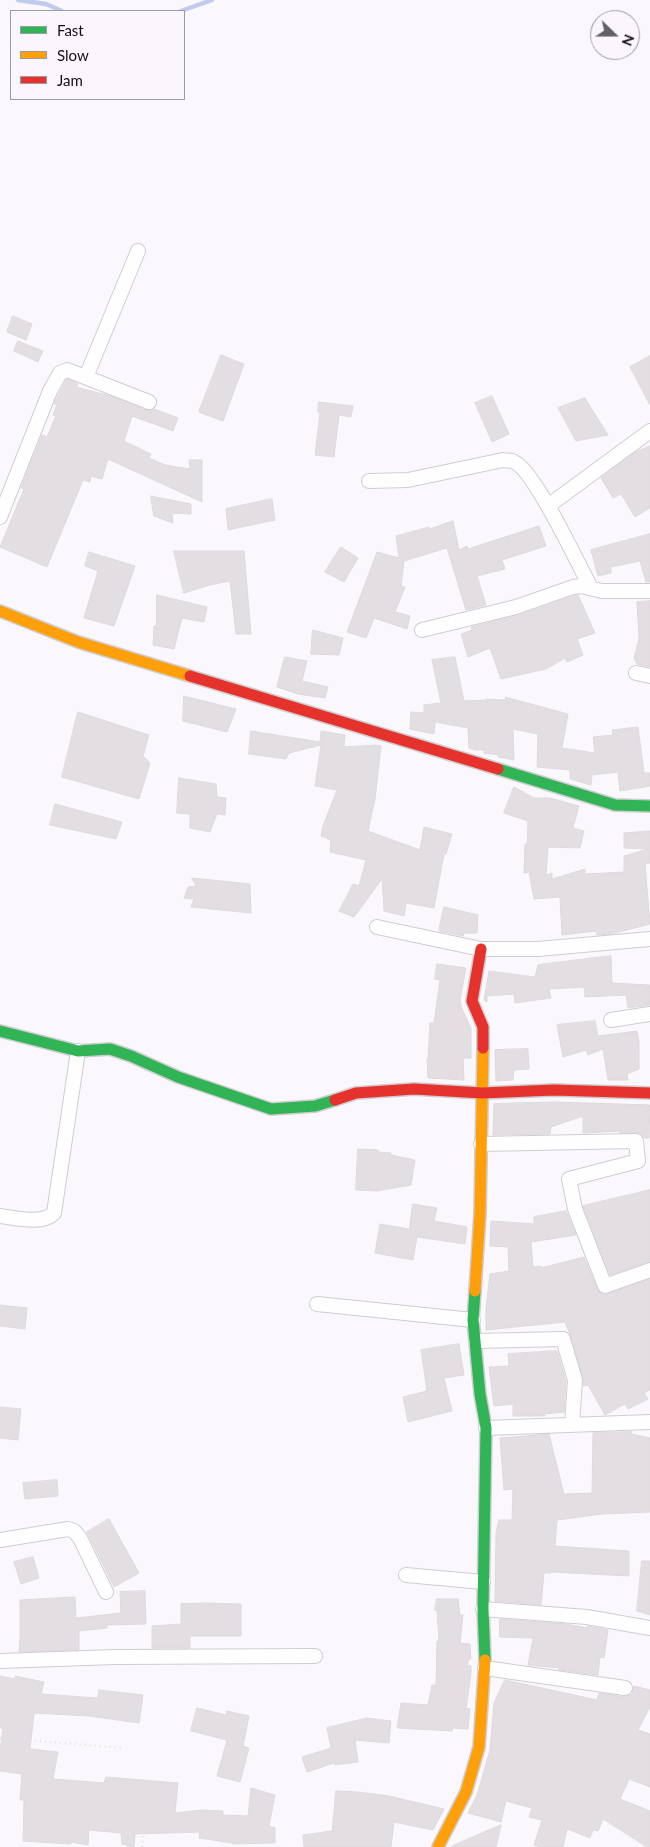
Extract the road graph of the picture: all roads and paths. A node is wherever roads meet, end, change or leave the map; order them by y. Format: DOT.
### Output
graph roads {
  1 [pos="138,251"];
  2 [pos="86,377"];
  3 [pos="149,402"];
  4 [pos="650,432"];
  5 [pos="369,481"];
  6 [pos="548,506"];
  7 [pos="0,517"];
  8 [pos="591,588"];
  9 [pos="650,591"];
  10 [pos="0,610"];
  11 [pos="422,630"];
  12 [pos="650,806"];
  13 [pos="377,927"];
  14 [pos="650,940"];
  15 [pos="481,950"];
  16 [pos="650,1014"];
  17 [pos="611,1020"];
  18 [pos="0,1031"];
  19 [pos="78,1051"];
  20 [pos="482,1093"];
  21 [pos="650,1093"];
  22 [pos="481,1144"];
  23 [pos="0,1216"];
  24 [pos="650,1270"];
  25 [pos="317,1304"];
  26 [pos="473,1320"];
  27 [pos="476,1341"];
  28 [pos="650,1422"];
  29 [pos="572,1425"];
  30 [pos="486,1428"];
  31 [pos="0,1540"];
  32 [pos="406,1575"];
  33 [pos="484,1582"];
  34 [pos="106,1592"];
  35 [pos="483,1609"];
  36 [pos="650,1628"];
  37 [pos="315,1656"];
  38 [pos="0,1661"];
  39 [pos="485,1668"];
  40 [pos="625,1688"];
  41 [pos="0,1738"];
  42 [pos="123,1748"];
  43 [pos="146,1812"];
  44 [pos="142,1847"];
  45 [pos="438,1847"];
  1 -- 2 [label="street"];
  2 -- 3 [label="street"];
  2 -- 7 [label="street"];
  4 -- 6 [label="street"];
  5 -- 6 [label="street"];
  6 -- 8 [label="street"];
  8 -- 9 [label="street"];
  8 -- 11 [label="street"];
  10 -- 12 [label="street"];
  13 -- 15 [label="street"];
  14 -- 15 [label="street"];
  15 -- 20 [label="street"];
  16 -- 17 [label="street"];
  18 -- 19 [label="street"];
  19 -- 20 [label="street"];
  19 -- 23 [label="street"];
  20 -- 21 [label="street"];
  20 -- 22 [label="street"];
  22 -- 24 [label="street"];
  22 -- 26 [label="street"];
  25 -- 26 [label="street"];
  26 -- 27 [label="street"];
  27 -- 29 [label="street"];
  27 -- 30 [label="street"];
  28 -- 29 [label="street"];
  29 -- 30 [label="street"];
  30 -- 33 [label="street"];
  31 -- 34 [label="street"];
  32 -- 33 [label="street"];
  33 -- 35 [label="street"];
  35 -- 36 [label="street"];
  35 -- 39 [label="street"];
  37 -- 38 [label="street"];
  39 -- 40 [label="street"];
  39 -- 45 [label="street"];
  41 -- 42 [label="path"];
  43 -- 44 [label="path"];
}
